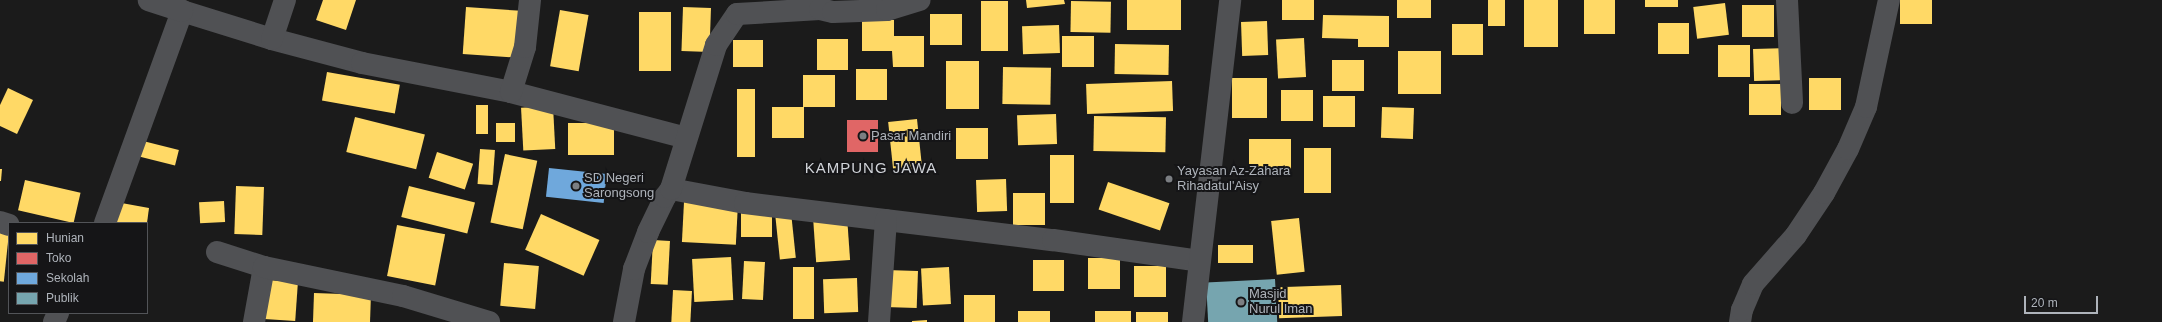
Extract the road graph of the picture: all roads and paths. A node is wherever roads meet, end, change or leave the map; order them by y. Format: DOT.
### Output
graph roads {
  1 [pos="150,0"];
  2 [pos="285,0"];
  3 [pos="530,0"];
  4 [pos="920,0"];
  5 [pos="1230,0"];
  6 [pos="1787,0"];
  7 [pos="1889,0"];
  8 [pos="733,7"];
  9 [pos="182,11"];
  10 [pos="272,39"];
  11 [pos="511,92"];
  12 [pos="1792,103"];
  13 [pos="686,138"];
  14 [pos="671,189"];
  15 [pos="886,220"];
  16 [pos="105,222"];
  17 [pos="217,252"];
  18 [pos="1200,261"];
  19 [pos="264,267"];
  20 [pos="254,322"];
  21 [pos="490,322"];
  22 [pos="624,322"];
  23 [pos="880,322"];
  24 [pos="1193,322"];
  25 [pos="1740,322"];
  1 -- 9 [label="street"];
  2 -- 10 [label="street"];
  3 -- 11 [label="street"];
  4 -- 8 [label="street"];
  5 -- 18 [label="street"];
  6 -- 12 [label="street"];
  7 -- 25 [label="street"];
  8 -- 13 [label="street"];
  9 -- 10 [label="street"];
  9 -- 16 [label="street"];
  10 -- 11 [label="street"];
  11 -- 13 [label="street"];
  13 -- 14 [label="street"];
  14 -- 15 [label="street"];
  14 -- 22 [label="street"];
  15 -- 18 [label="street"];
  15 -- 23 [label="street"];
  17 -- 19 [label="street"];
  18 -- 24 [label="street"];
  19 -- 20 [label="street"];
  19 -- 21 [label="street"];
}
